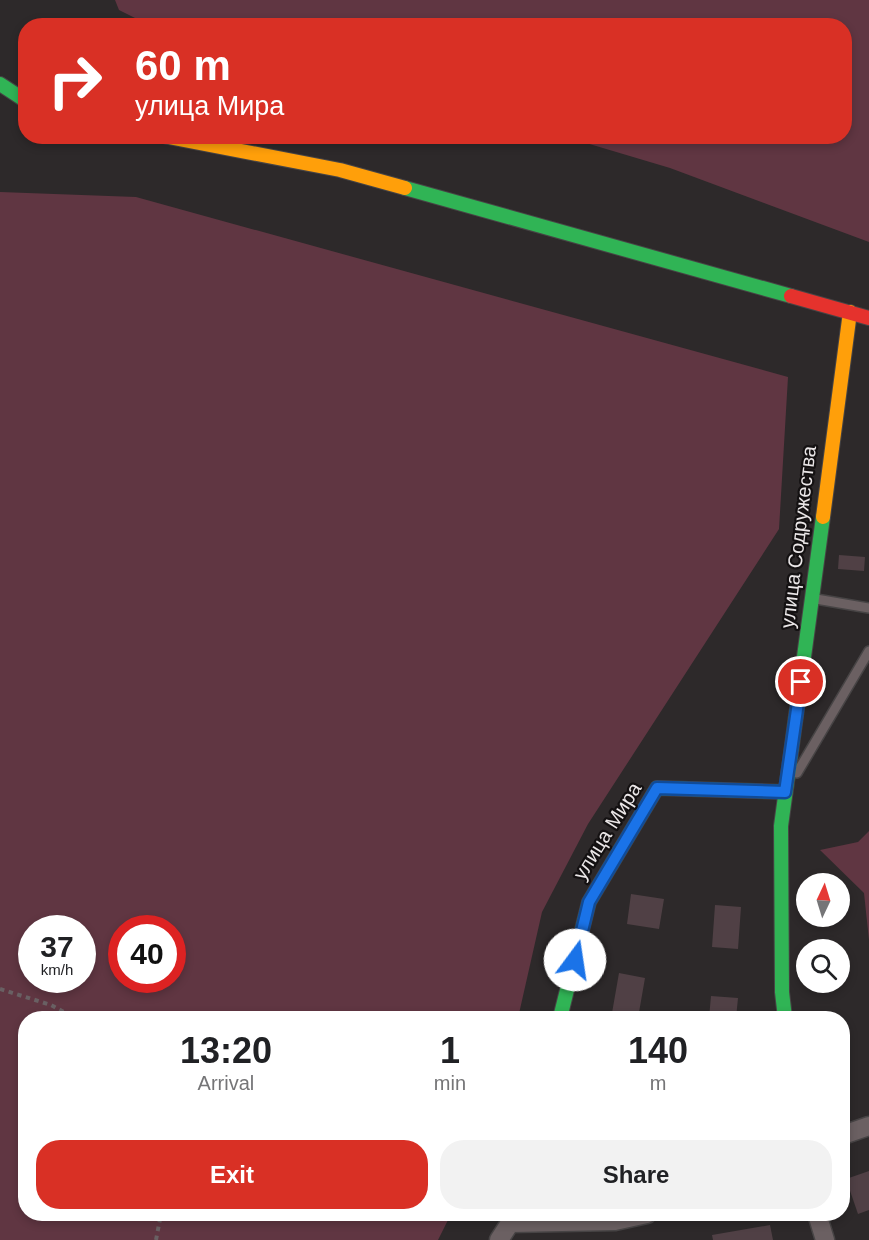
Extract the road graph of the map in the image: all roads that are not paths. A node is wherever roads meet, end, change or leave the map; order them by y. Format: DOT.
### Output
graph roads {
  1 [pos="0,84"];
  2 [pos="18,96"];
  3 [pos="205,144"];
  4 [pos="850,312"];
  5 [pos="869,318"];
  6 [pos="813,598"];
  7 [pos="869,608"];
  8 [pos="869,651"];
  9 [pos="785,792"];
  10 [pos="562,1011"];
  11 [pos="784,1011"];
  12 [pos="869,1126"];
  13 [pos="850,1133"];
  14 [pos="509,1221"];
  15 [pos="820,1221"];
  16 [pos="499,1240"];
  17 [pos="825,1240"];
  1 -- 2 [label="street"];
  3 -- 4 [label="street"];
  4 -- 5 [label="street"];
  4 -- 6 [label="street, улица Содружества"];
  6 -- 7 [label="lane"];
  6 -- 9 [label="street, улица Содружества"];
  8 -- 9 [label="lane"];
  9 -- 10 [label="street, улица Мира"];
  9 -- 11 [label="street, улица Содружества"];
  12 -- 13 [label="street"];
  14 -- 16 [label="street"];
  15 -- 17 [label="street"];
}
